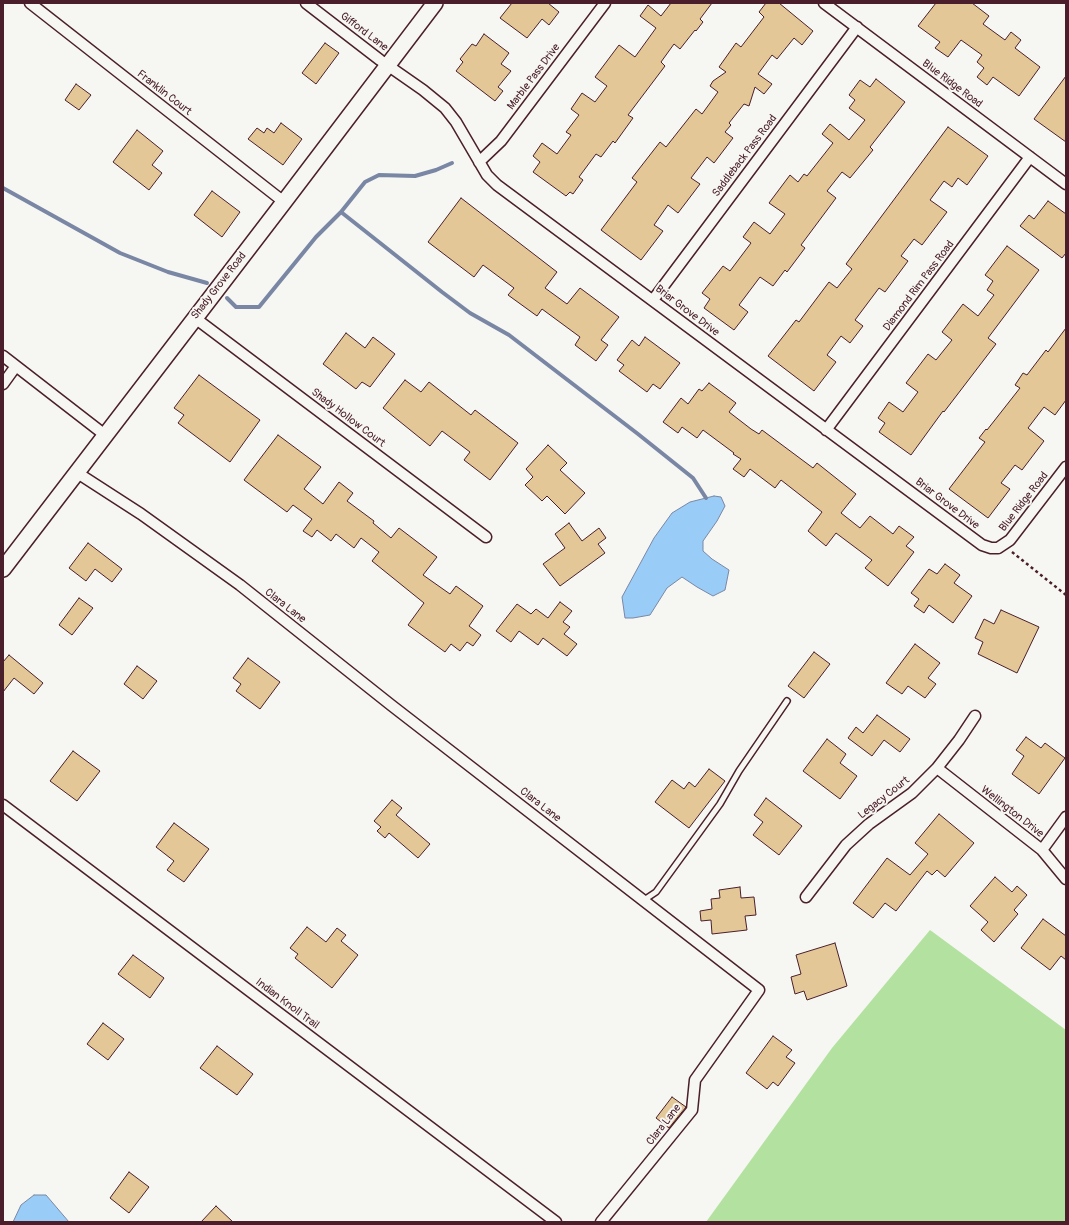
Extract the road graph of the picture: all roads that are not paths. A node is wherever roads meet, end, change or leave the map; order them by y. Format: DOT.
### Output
graph roads {
  1 [pos="30,3"];
  2 [pos="306,3"];
  3 [pos="435,3"];
  4 [pos="605,3"];
  5 [pos="824,3"];
  6 [pos="857,28"];
  7 [pos="388,65"];
  8 [pos="1030,157"];
  9 [pos="479,162"];
  10 [pos="1066,184"];
  11 [pos="284,202"];
  12 [pos="653,300"];
  13 [pos="195,318"];
  14 [pos="3,356"];
  15 [pos="16,366"];
  16 [pos="3,384"];
  17 [pos="826,430"];
  18 [pos="105,435"];
  19 [pos="1066,467"];
  20 [pos="76,472"];
  21 [pos="486,537"];
  22 [pos="1001,546"];
  23 [pos="3,569"];
  24 [pos="788,701"];
  25 [pos="975,716"];
  26 [pos="937,768"];
  27 [pos="3,805"];
  28 [pos="1066,817"];
  29 [pos="1042,850"];
  30 [pos="1066,879"];
  31 [pos="806,897"];
  32 [pos="644,900"];
  33 [pos="556,1222"];
  34 [pos="601,1222"];
  1 -- 11 [label="street, Franklin Court"];
  2 -- 7 [label="street, Gifford Lane"];
  3 -- 7 [label="street, Shady Grove Road"];
  4 -- 9 [label="street, Marble Pass Drive"];
  5 -- 6 [label="street, Blue Ridge Road"];
  6 -- 8 [label="street, Blue Ridge Road"];
  6 -- 12 [label="street, Saddleback Pass Road"];
  7 -- 9 [label="street, Briar Grove Drive"];
  7 -- 11 [label="street, Shady Grove Road"];
  8 -- 10 [label="street, Blue Ridge Road"];
  8 -- 17 [label="street, Diamond Rim Pass Road"];
  9 -- 12 [label="street, Briar Grove Drive"];
  11 -- 13 [label="street, Shady Grove Road"];
  12 -- 17 [label="street, Briar Grove Drive"];
  13 -- 18 [label="street, Shady Grove Road"];
  13 -- 21 [label="street, Shady Hollow Court"];
  14 -- 15 [label="street"];
  15 -- 16 [label="street"];
  15 -- 18 [label="street"];
  17 -- 22 [label="street, Briar Grove Drive"];
  18 -- 20 [label="street, Shady Grove Road"];
  19 -- 22 [label="street, Blue Ridge Road"];
  20 -- 23 [label="street, Shady Grove Road"];
  20 -- 32 [label="street, Clara Lane"];
  24 -- 32 [label="lane"];
  25 -- 26 [label="street, Legacy Court"];
  26 -- 29 [label="street, Wellington Drive"];
  26 -- 31 [label="street, Legacy Court"];
  27 -- 33 [label="street, Indian Knoll Trail"];
  28 -- 29 [label="street"];
  29 -- 30 [label="street, Wellington Drive"];
  32 -- 34 [label="street, Clara Lane"];
}
